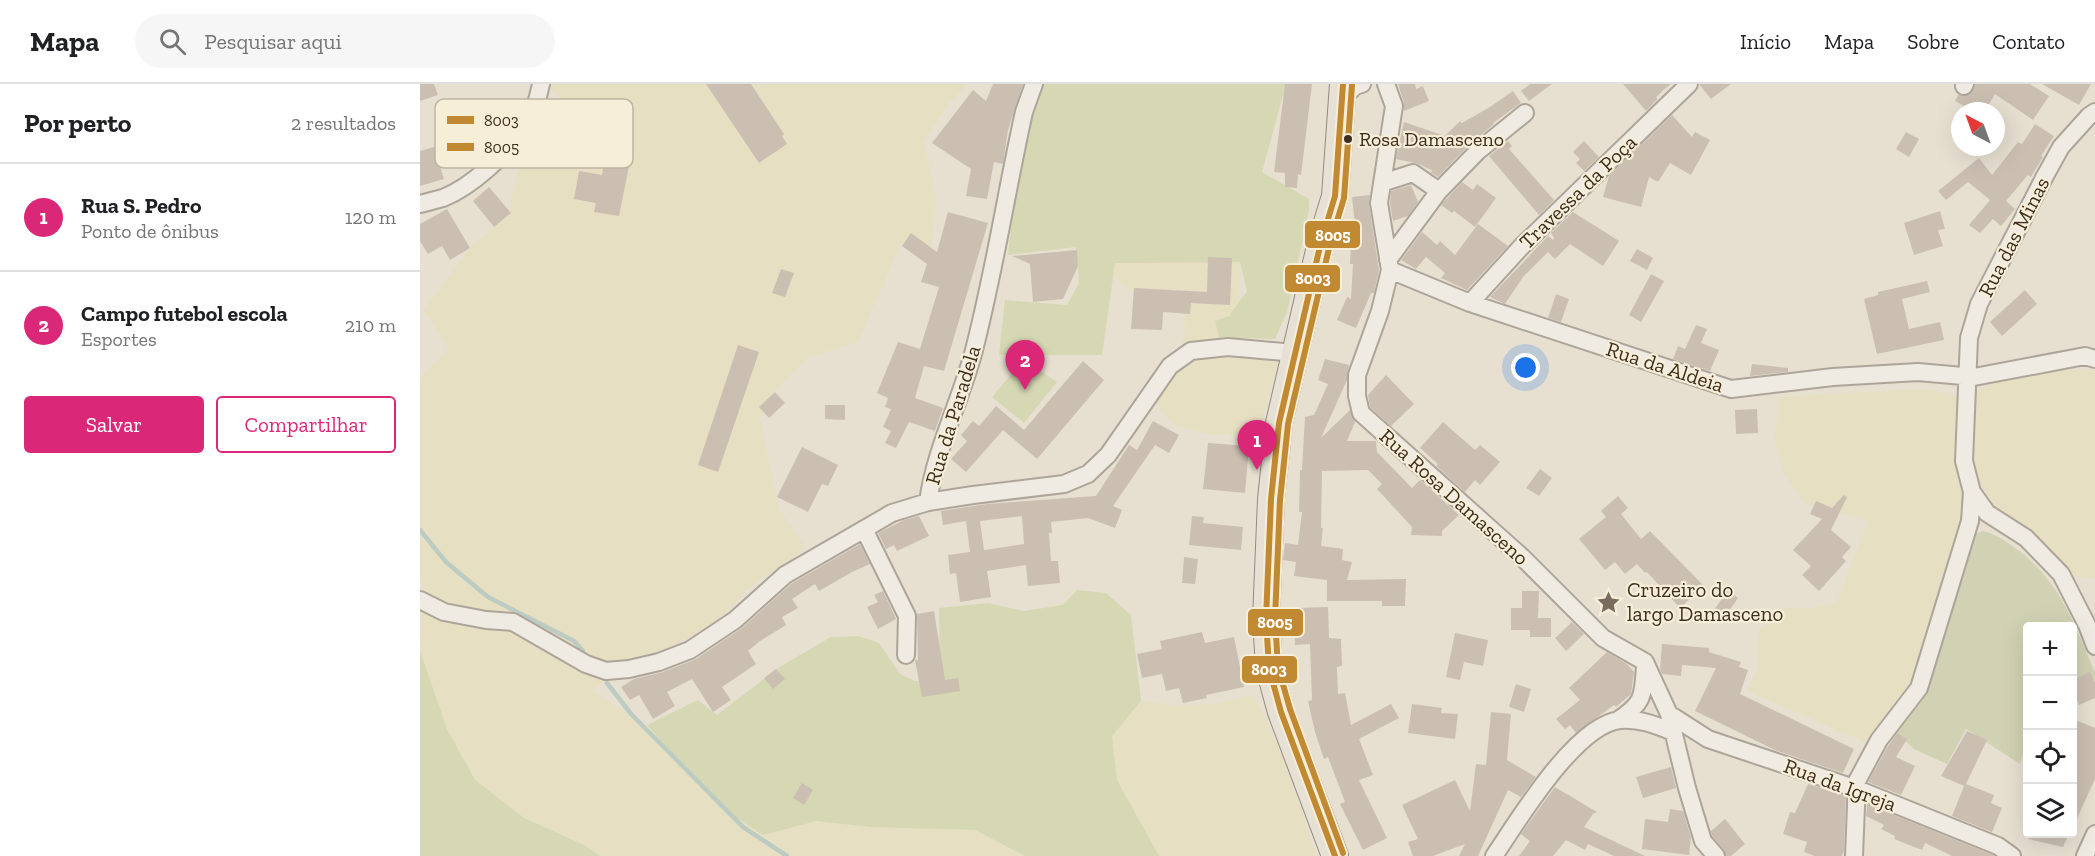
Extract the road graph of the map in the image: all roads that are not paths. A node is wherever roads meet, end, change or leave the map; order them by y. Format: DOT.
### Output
graph roads {
  1 [pos="542,84"];
  2 [pos="1034,84"];
  3 [pos="1689,84"];
  4 [pos="1385,85"];
  5 [pos="1349,89"];
  6 [pos="539,99"];
  7 [pos="2095,112"];
  8 [pos="1524,113"];
  9 [pos="487,168"];
  10 [pos="1382,183"];
  11 [pos="1439,191"];
  12 [pos="420,204"];
  13 [pos="1389,265"];
  14 [pos="1470,303"];
  15 [pos="1295,353"];
  16 [pos="2095,359"];
  17 [pos="1966,377"];
  18 [pos="1972,492"];
  19 [pos="928,502"];
  20 [pos="864,529"];
  21 [pos="420,600"];
  22 [pos="2095,646"];
  23 [pos="906,655"];
  24 [pos="1645,662"];
  25 [pos="1669,714"];
  26 [pos="1618,720"];
  27 [pos="1673,732"];
  28 [pos="1857,789"];
  29 [pos="2095,834"];
  30 [pos="1335,856"];
  31 [pos="1494,856"];
  32 [pos="1716,856"];
  33 [pos="1854,856"];
  34 [pos="2012,856"];
  35 [pos="2085,856"];
  1 -- 6 [label="street"];
  2 -- 19 [label="street, Rua da Paradela"];
  3 -- 14 [label="street, Travessa da Poça"];
  4 -- 10 [label="street, Rua Rosa Damasceno"];
  5 -- 15 [label="main road"];
  7 -- 17 [label="street, Rua das Minas"];
  8 -- 11 [label="street"];
  9 -- 12 [label="street"];
  10 -- 11 [label="street"];
  10 -- 13 [label="street, Rua Rosa Damasceno"];
  11 -- 13 [label="street"];
  13 -- 14 [label="street, Rua da Aldeia"];
  13 -- 24 [label="street, Rua Rosa Damasceno"];
  14 -- 17 [label="street, Rua da Aldeia"];
  15 -- 19 [label="street, Rua da Paradela"];
  15 -- 30 [label="main road"];
  16 -- 17 [label="street, Rua da Aldeia"];
  17 -- 18 [label="street, Rua das Minas"];
  18 -- 22 [label="street"];
  18 -- 28 [label="street"];
  19 -- 20 [label="street"];
  20 -- 21 [label="street"];
  20 -- 23 [label="street"];
  24 -- 25 [label="street"];
  24 -- 26 [label="street"];
  25 -- 27 [label="street"];
  25 -- 28 [label="street, Rua da Igreja"];
  26 -- 27 [label="street"];
  26 -- 31 [label="street"];
  27 -- 32 [label="street"];
  28 -- 33 [label="street"];
  28 -- 34 [label="street, Rua da Igreja"];
  29 -- 35 [label="street"];
}
